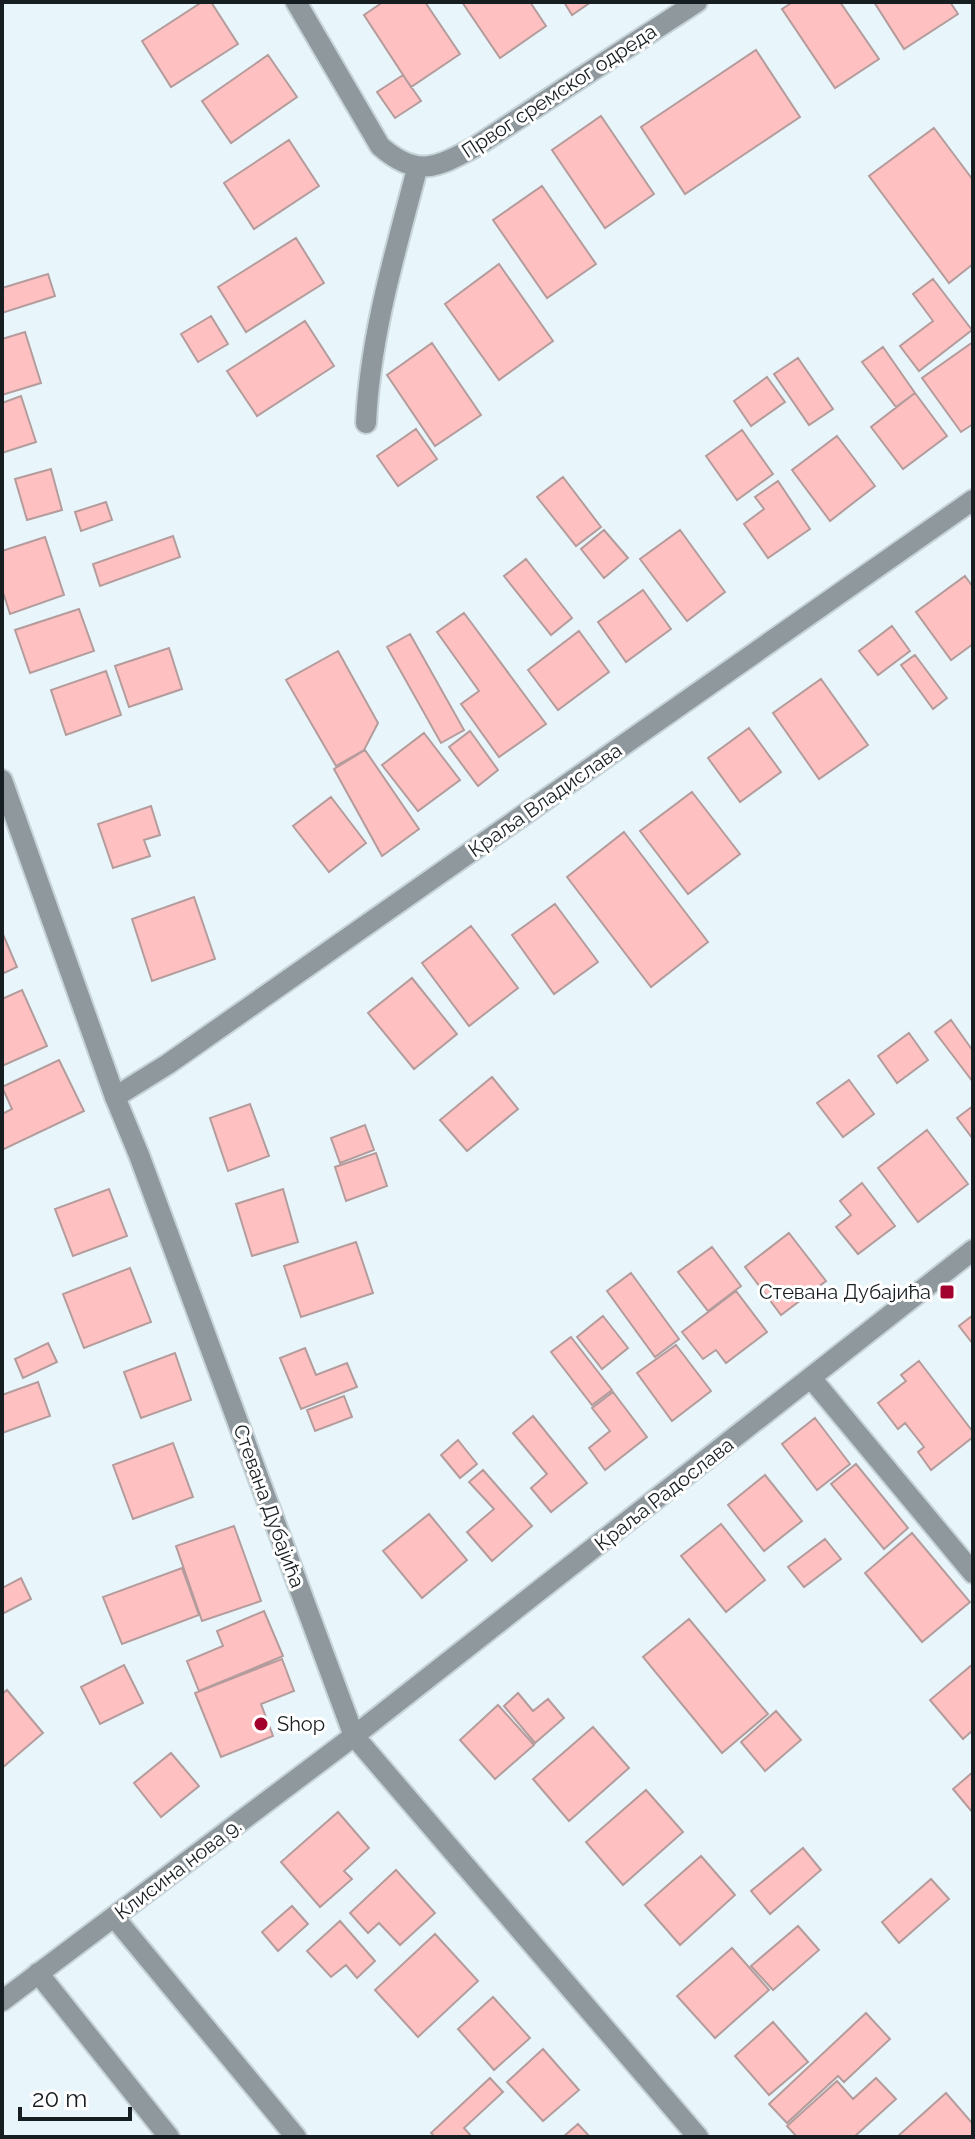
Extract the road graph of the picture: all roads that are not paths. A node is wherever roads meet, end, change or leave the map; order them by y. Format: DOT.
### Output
graph roads {
  1 [pos="296,2"];
  2 [pos="697,2"];
  3 [pos="417,169"];
  4 [pos="366,423"];
  5 [pos="973,500"];
  6 [pos="2,780"];
  7 [pos="115,1097"];
  8 [pos="973,1250"];
  9 [pos="811,1378"];
  10 [pos="973,1573"];
  11 [pos="354,1736"];
  12 [pos="114,1917"];
  13 [pos="38,1973"];
  14 [pos="2,2001"];
  15 [pos="169,2137"];
  16 [pos="296,2137"];
  17 [pos="698,2137"];
  1 -- 3 [label="street"];
  2 -- 3 [label="street, Првог сремског одреда"];
  3 -- 4 [label="street"];
  5 -- 7 [label="street, Краља Владислава"];
  6 -- 7 [label="street, Стевана Дубајића"];
  7 -- 11 [label="street, Стевана Дубајића"];
  8 -- 9 [label="street, Краља Радослава"];
  9 -- 10 [label="street"];
  9 -- 11 [label="street, Краља Радослава"];
  11 -- 12 [label="street, Клисина нова 9."];
  11 -- 17 [label="street, Стевана Дубајића"];
  12 -- 13 [label="street, Клисина нова 9."];
  12 -- 16 [label="street"];
  13 -- 14 [label="street, Клисина нова 9."];
  13 -- 15 [label="street"];
}
